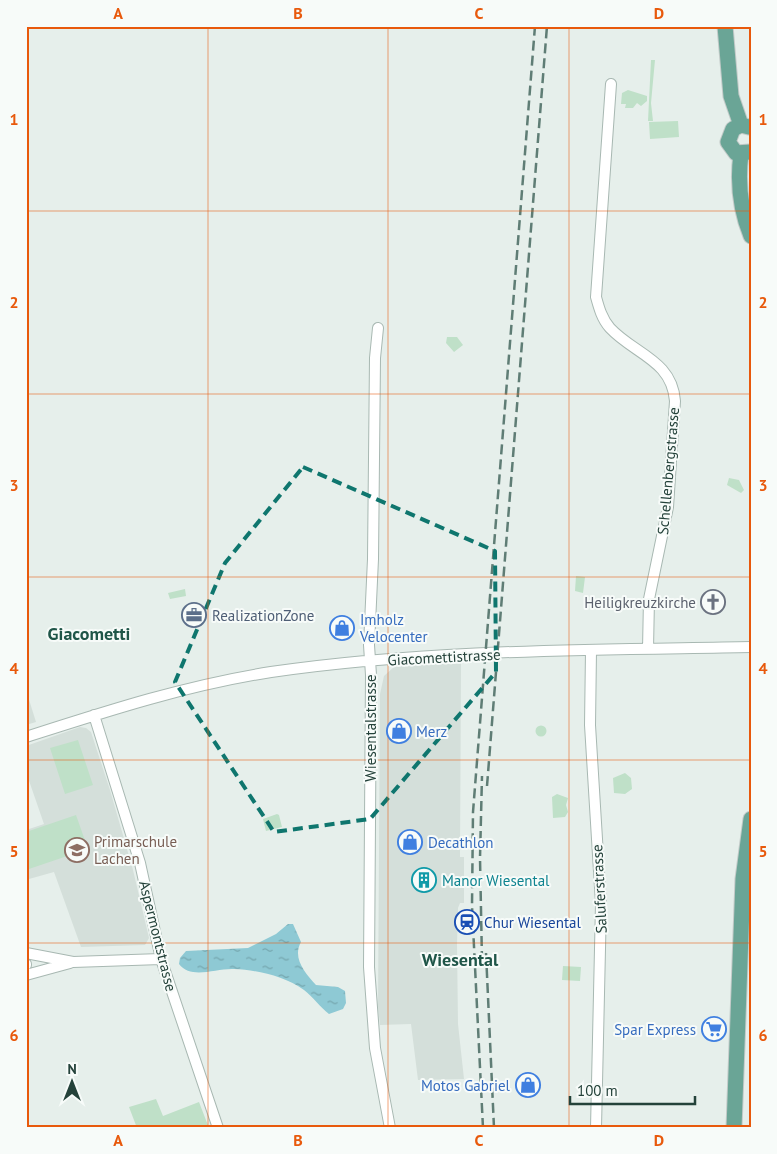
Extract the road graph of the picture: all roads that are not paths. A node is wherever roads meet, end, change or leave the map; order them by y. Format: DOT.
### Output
graph roads {
  1 [pos="725,26"];
  2 [pos="610,84"];
  3 [pos="746,127"];
  4 [pos="746,153"];
  5 [pos="751,236"];
  6 [pos="378,328"];
  7 [pos="751,646"];
  8 [pos="648,649"];
  9 [pos="591,651"];
  10 [pos="370,660"];
  11 [pos="94,715"];
  12 [pos="26,737"];
  13 [pos="750,827"];
  14 [pos="26,953"];
  15 [pos="161,959"];
  16 [pos="73,962"];
  17 [pos="26,975"];
  18 [pos="218,1128"];
  19 [pos="390,1128"];
  20 [pos="596,1128"];
  21 [pos="734,1128"];
  1 -- 3 [label="main road"];
  2 -- 8 [label="street, Schellenbergstrasse"];
  3 -- 4 [label="main road"];
  4 -- 5 [label="main road"];
  6 -- 10 [label="street, Wiesentalstrasse"];
  7 -- 8 [label="street, Giacomettistrasse"];
  8 -- 9 [label="street, Giacomettistrasse"];
  9 -- 10 [label="street, Giacomettistrasse"];
  9 -- 20 [label="street, Saluferstrasse"];
  10 -- 11 [label="street, Giacomettistrasse"];
  10 -- 19 [label="street, Wiesentalstrasse"];
  11 -- 12 [label="street, Giacomettistrasse"];
  11 -- 15 [label="street, Aspermontstrasse"];
  13 -- 21 [label="main road"];
  14 -- 16 [label="street"];
  15 -- 16 [label="street"];
  15 -- 18 [label="street, Aspermontstrasse"];
  16 -- 17 [label="street"];
}
